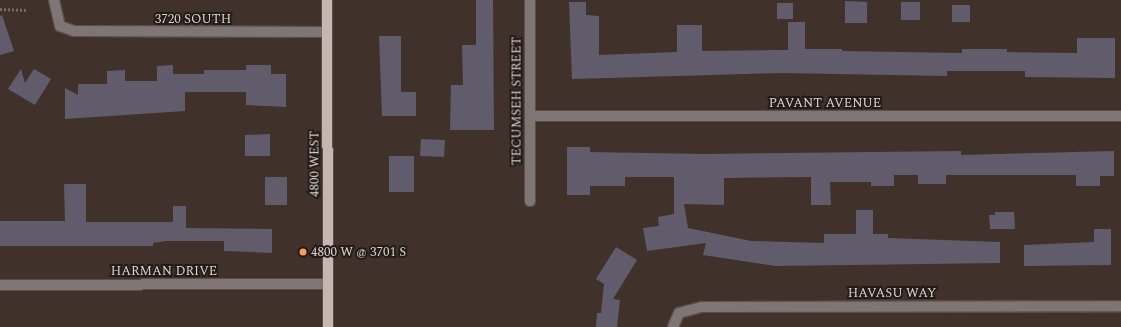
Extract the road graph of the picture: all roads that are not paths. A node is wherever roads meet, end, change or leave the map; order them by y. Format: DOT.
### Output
graph roads {
  1 [pos="54,0"];
  2 [pos="327,0"];
  3 [pos="530,0"];
  4 [pos="327,32"];
  5 [pos="530,116"];
  6 [pos="1121,116"];
  7 [pos="530,201"];
  8 [pos="328,284"];
  9 [pos="0,285"];
  10 [pos="1121,306"];
  11 [pos="328,327"];
  12 [pos="673,327"];
  1 -- 4 [label="street, 3720 SOUTH"];
  2 -- 4 [label="main road, 4800 WEST"];
  3 -- 5 [label="street, TECUMSEH STREET"];
  4 -- 8 [label="main road, 4800 WEST"];
  5 -- 6 [label="street, PAVANT AVENUE"];
  5 -- 7 [label="street, TECUMSEH STREET"];
  8 -- 9 [label="street, HARMAN DRIVE"];
  8 -- 11 [label="main road, 4800 WEST"];
  10 -- 12 [label="street, HAVASU WAY"];
}
